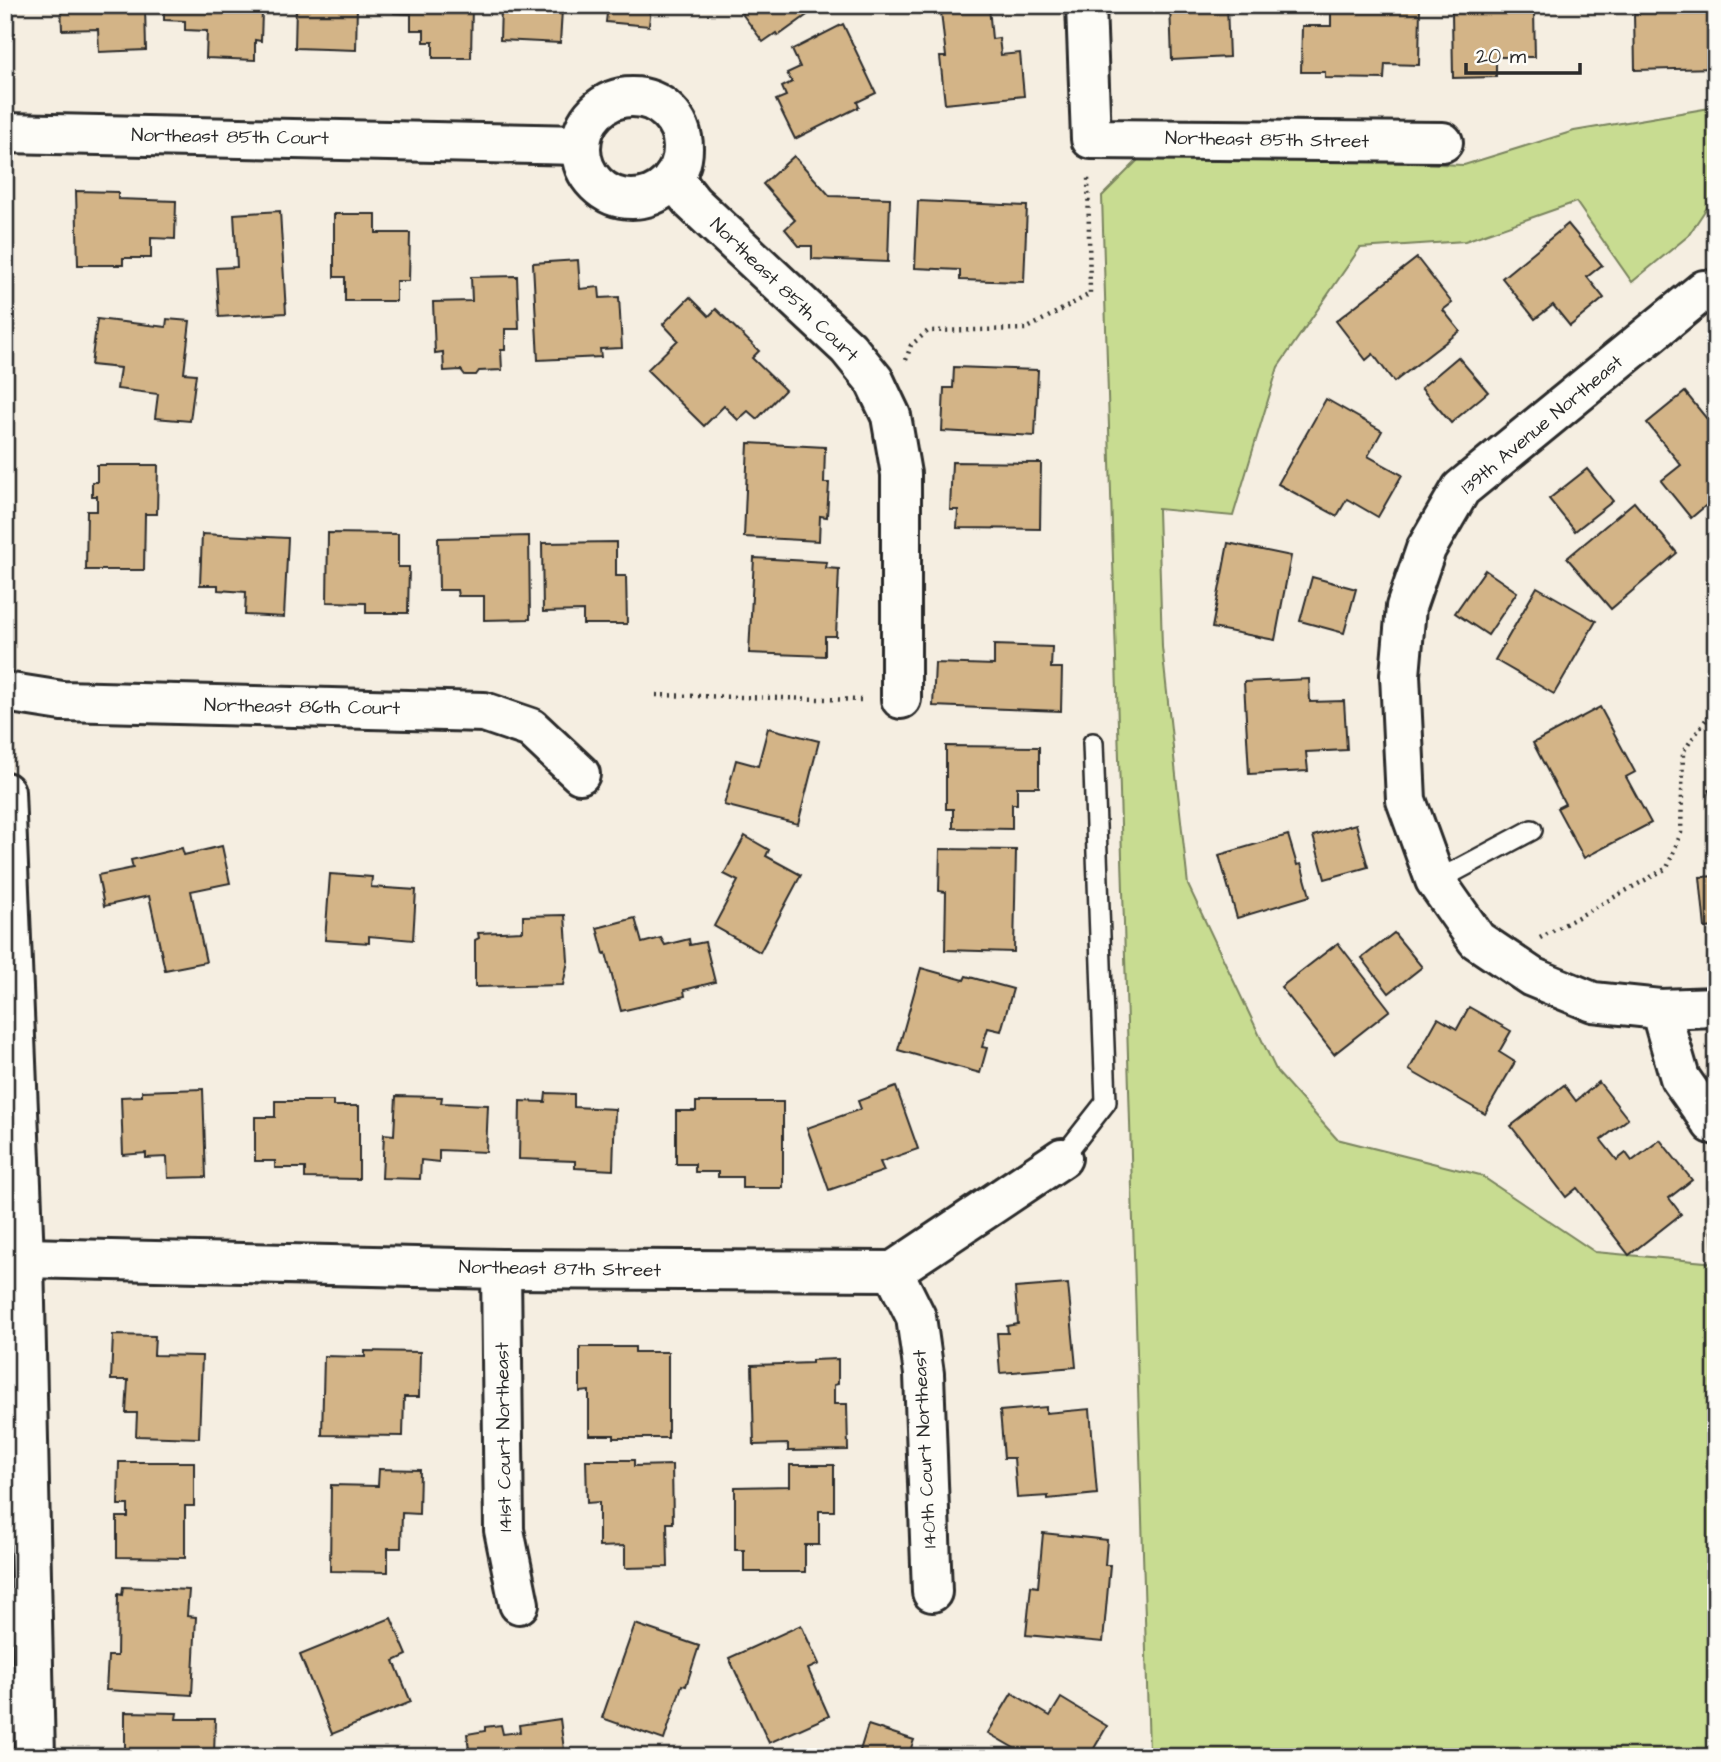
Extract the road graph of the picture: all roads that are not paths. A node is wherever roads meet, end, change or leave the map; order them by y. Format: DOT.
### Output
graph roads {
  1 [pos="1086,5"];
  2 [pos="5,133"];
  3 [pos="1443,142"];
  4 [pos="581,145"];
  5 [pos="673,178"];
  6 [pos="1712,278"];
  7 [pos="5,692"];
  8 [pos="901,699"];
  9 [pos="1093,743"];
  10 [pos="580,774"];
  11 [pos="5,792"];
  12 [pos="1532,830"];
  13 [pos="1435,880"];
  14 [pos="1716,1007"];
  15 [pos="1660,1009"];
  16 [pos="1716,1125"];
  17 [pos="1062,1158"];
  18 [pos="23,1258"];
  19 [pos="501,1269"];
  20 [pos="893,1271"];
  21 [pos="932,1592"];
  22 [pos="519,1604"];
  23 [pos="35,1757"];
  1 -- 3 [label="street, Northeast 85th Street"];
  2 -- 4 [label="street, Northeast 85th Court"];
  4 -- 5 [label="street"];
  4 -- 5 [label="street"];
  5 -- 8 [label="street, Northeast 85th Court"];
  6 -- 13 [label="street, 139th Avenue Northeast"];
  7 -- 10 [label="street, Northeast 86th Court"];
  9 -- 17 [label="lane"];
  11 -- 18 [label="street"];
  12 -- 13 [label="lane"];
  13 -- 15 [label="street, 139th Avenue Northeast"];
  14 -- 15 [label="street, 139th Avenue Northeast"];
  15 -- 16 [label="street"];
  17 -- 20 [label="street"];
  18 -- 19 [label="street, Northeast 87th Street"];
  18 -- 23 [label="street"];
  19 -- 20 [label="street, Northeast 87th Street"];
  19 -- 22 [label="street, 141st Court Northeast"];
  20 -- 21 [label="street, 140th Court Northeast"];
}
